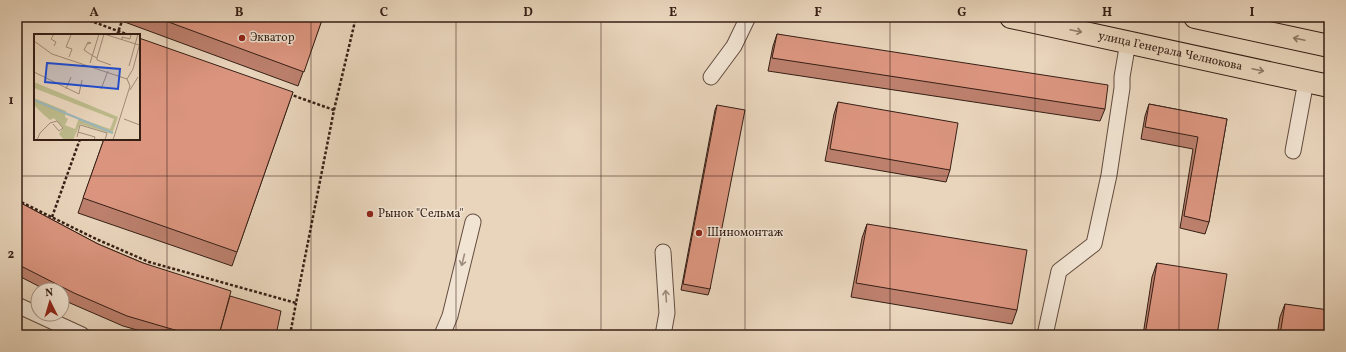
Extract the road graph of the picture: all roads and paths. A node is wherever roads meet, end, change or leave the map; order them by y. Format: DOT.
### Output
graph roads {
  1 [pos="80,17"];
  2 [pos="356,17"];
  3 [pos="748,17"];
  4 [pos="1011,17"];
  5 [pos="1195,17"];
  6 [pos="122,21"];
  7 [pos="118,31"];
  8 [pos="117,34"];
  9 [pos="126,34"];
  10 [pos="1128,42"];
  11 [pos="1329,46"];
  12 [pos="711,77"];
  13 [pos="1306,81"];
  14 [pos="1329,86"];
  15 [pos="289,94"];
  16 [pos="334,110"];
  17 [pos="80,140"];
  18 [pos="1293,151"];
  19 [pos="17,200"];
  20 [pos="52,217"];
  21 [pos="473,222"];
  22 [pos="663,252"];
  23 [pos="296,303"];
  24 [pos="17,305"];
  25 [pos="82,335"];
  26 [pos="290,335"];
  27 [pos="442,335"];
  28 [pos="663,335"];
  29 [pos="1046,335"];
  1 -- 7 [label="path"];
  2 -- 16 [label="path"];
  3 -- 12 [label="lane"];
  4 -- 10 [label="main road, улица Генерала Челнокова, one-way"];
  11 -- 5 [label="main road, one-way"];
  6 -- 7 [label="path"];
  7 -- 8 [label="path"];
  7 -- 9 [label="path"];
  10 -- 13 [label="main road, улица Генерала Челнокова, one-way"];
  10 -- 29 [label="lane"];
  13 -- 14 [label="main road, улица Генерала Челнокова"];
  13 -- 18 [label="lane"];
  15 -- 16 [label="path"];
  16 -- 23 [label="path"];
  17 -- 20 [label="path"];
  19 -- 20 [label="path"];
  20 -- 23 [label="path"];
  21 -- 27 [label="lane, one-way"];
  28 -- 22 [label="lane, one-way"];
  23 -- 26 [label="path"];
  24 -- 25 [label="lane"];
}
